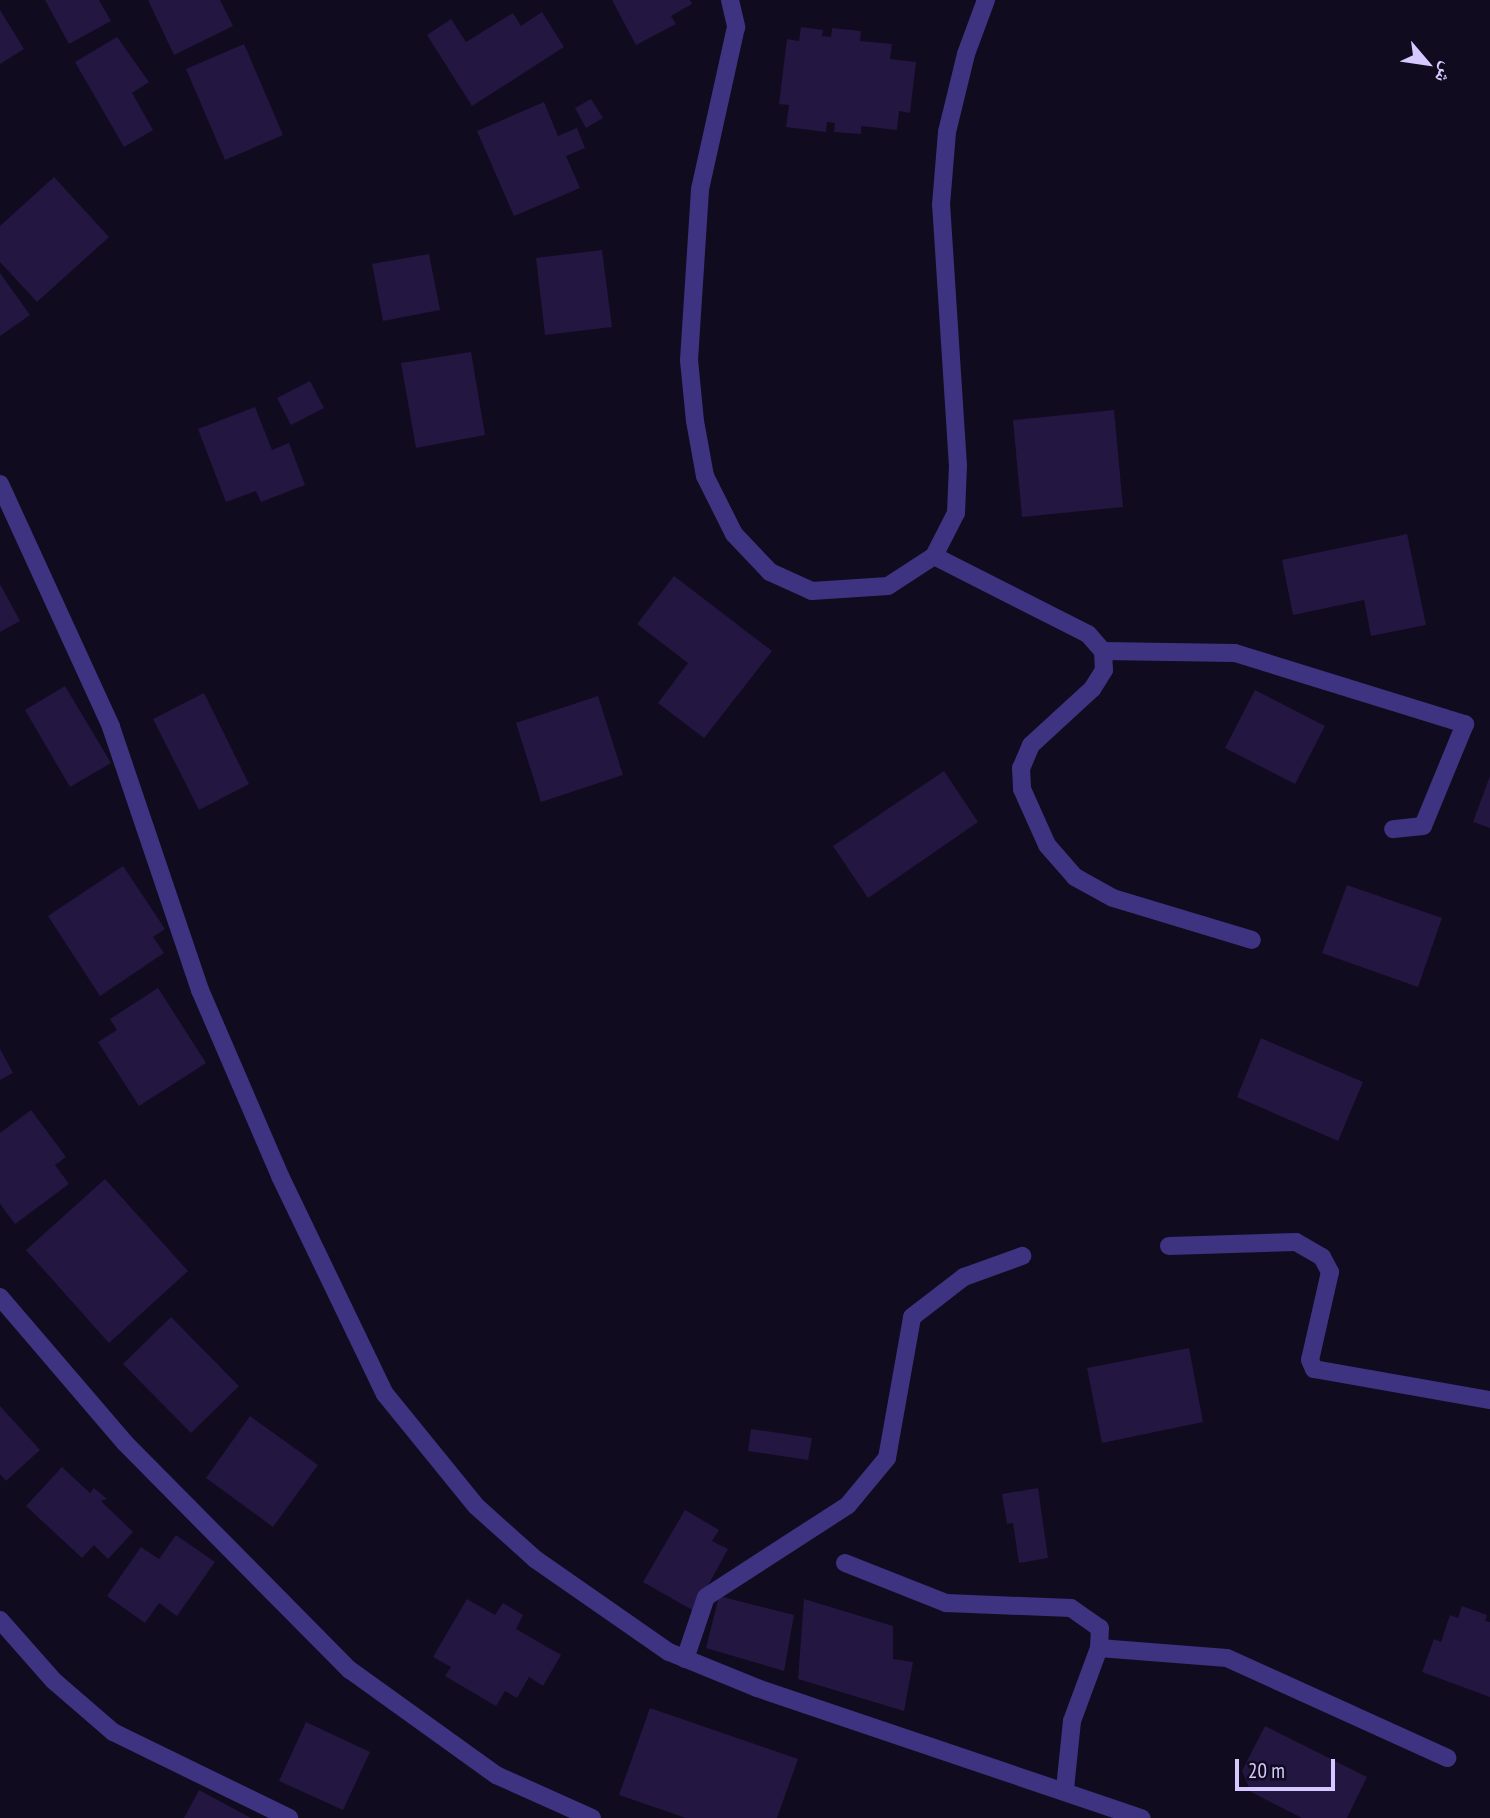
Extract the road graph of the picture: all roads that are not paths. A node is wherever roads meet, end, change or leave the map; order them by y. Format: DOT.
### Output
graph roads {
  1 [pos="730,0"];
  2 [pos="986,0"];
  3 [pos="0,484"];
  4 [pos="934,556"];
  5 [pos="1104,651"];
  6 [pos="1393,829"];
  7 [pos="1252,940"];
  8 [pos="1169,1246"];
  9 [pos="1022,1256"];
  10 [pos="0,1297"];
  11 [pos="1490,1400"];
  12 [pos="845,1563"];
  13 [pos="0,1620"];
  14 [pos="1099,1648"];
  15 [pos="685,1659"];
  16 [pos="1447,1758"];
  17 [pos="1065,1790"];
  18 [pos="289,1818"];
  19 [pos="592,1818"];
  20 [pos="1142,1818"];
  1 -- 4 [label="street"];
  2 -- 4 [label="street"];
  3 -- 15 [label="street"];
  4 -- 5 [label="street"];
  5 -- 6 [label="street"];
  5 -- 7 [label="street"];
  8 -- 11 [label="street"];
  9 -- 15 [label="street"];
  10 -- 19 [label="street"];
  12 -- 14 [label="street"];
  13 -- 18 [label="street"];
  14 -- 16 [label="street"];
  14 -- 17 [label="street"];
  15 -- 17 [label="street"];
  17 -- 20 [label="street"];
}
